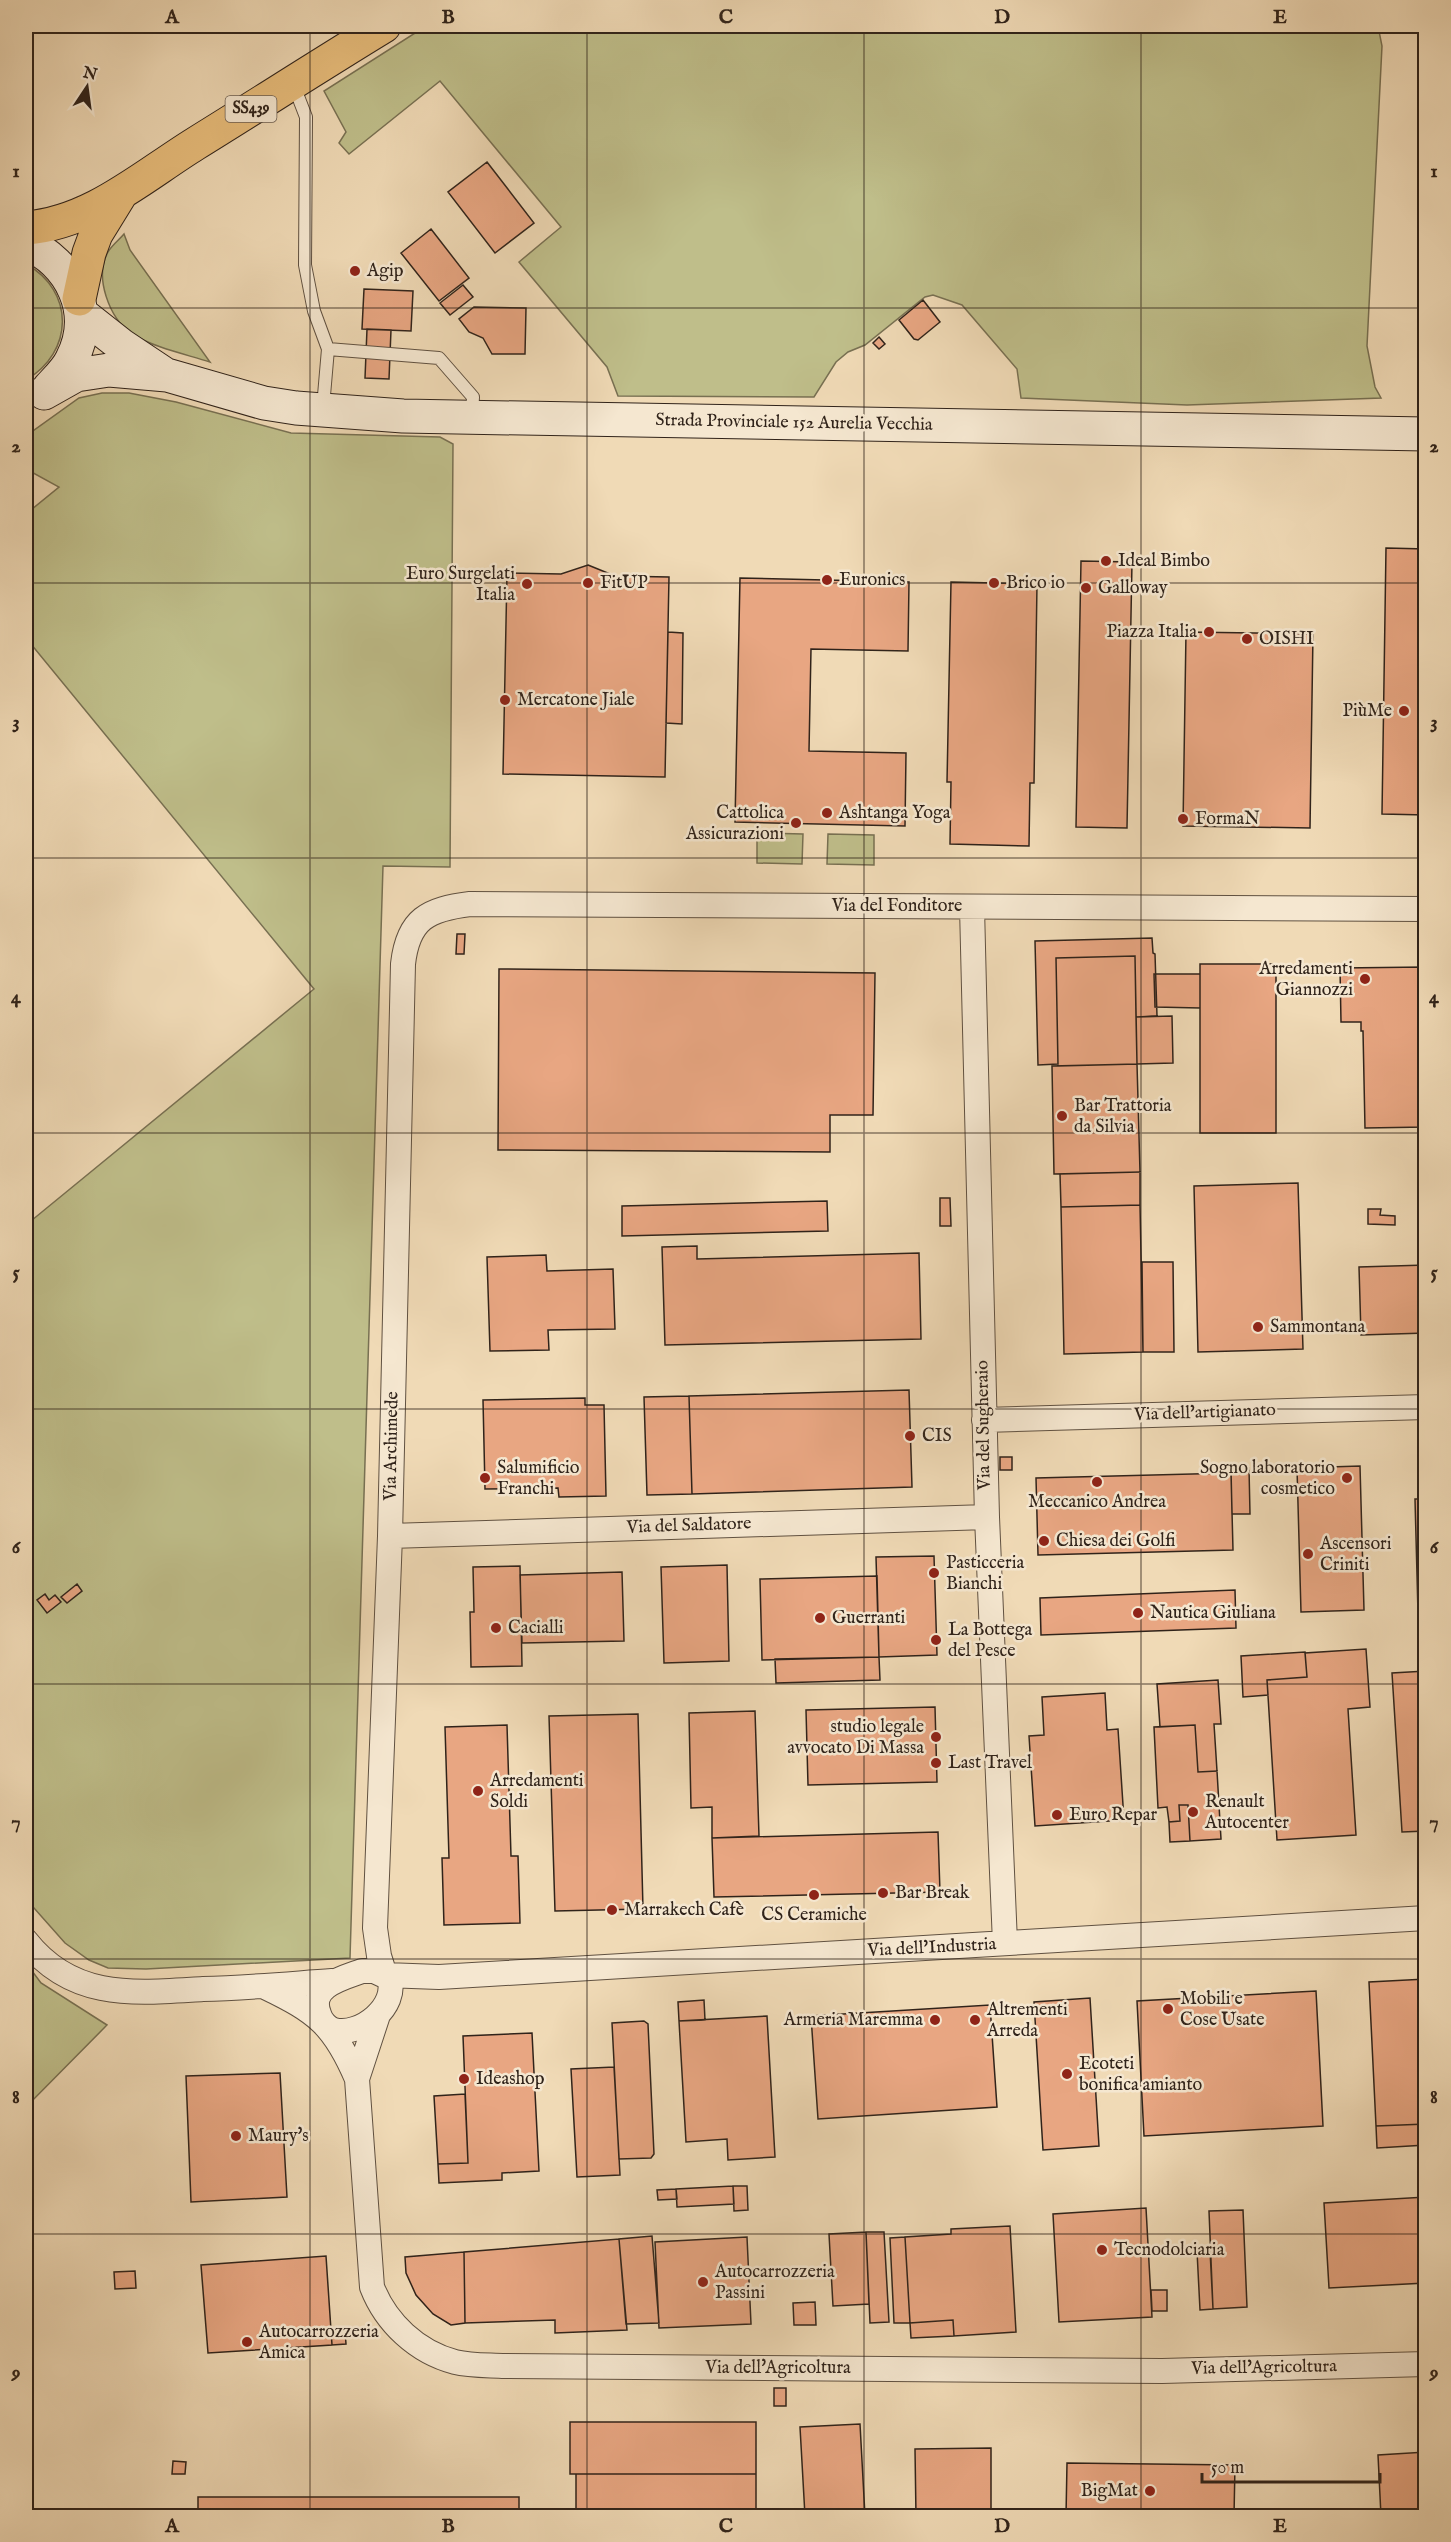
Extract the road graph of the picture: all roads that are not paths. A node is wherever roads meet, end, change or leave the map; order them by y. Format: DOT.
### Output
graph roads {
  1 [pos="384,26"];
  2 [pos="293,83"];
  3 [pos="120,195"];
  4 [pos="26,228"];
  5 [pos="26,243"];
  6 [pos="81,307"];
  7 [pos="328,350"];
  8 [pos="167,375"];
  9 [pos="35,399"];
  10 [pos="322,411"];
  11 [pos="472,419"];
  12 [pos="1425,434"];
  13 [pos="972,907"];
  14 [pos="1425,909"];
  15 [pos="403,964"];
  16 [pos="1425,1407"];
  17 [pos="984,1420"];
  18 [pos="987,1517"];
  19 [pos="390,1536"];
  20 [pos="1425,1918"];
  21 [pos="375,1928"];
  22 [pos="26,1941"];
  23 [pos="1005,1943"];
  24 [pos="355,1974"];
  25 [pos="385,1976"];
  26 [pos="438,1977"];
  27 [pos="332,1981"];
  28 [pos="265,1987"];
  29 [pos="380,2012"];
  30 [pos="328,2027"];
  31 [pos="357,2079"];
  32 [pos="1425,2364"];
  1 -- 2 [label="main road, SS439"];
  2 -- 3 [label="main road, SS439"];
  2 -- 7 [label="lane"];
  3 -- 4 [label="main road, SS439"];
  3 -- 6 [label="main road, SS439"];
  5 -- 6 [label="main road, Strada Provinciale 152 Aurelia Vecchia"];
  6 -- 8 [label="main road, Strada Provinciale 152 Aurelia Vecchia"];
  6 -- 9 [label="main road, Strada Provinciale 152 Aurelia Vecchia"];
  7 -- 10 [label="lane"];
  7 -- 11 [label="lane"];
  8 -- 9 [label="main road, Strada Provinciale 152 Aurelia Vecchia"];
  8 -- 10 [label="main road, Strada Provinciale 152 Aurelia Vecchia"];
  10 -- 11 [label="main road, Strada Provinciale 152 Aurelia Vecchia"];
  11 -- 12 [label="main road, Strada Provinciale 152 Aurelia Vecchia"];
  13 -- 14 [label="street, Via del Fonditore"];
  13 -- 15 [label="street, Via del Fonditore"];
  13 -- 17 [label="street, Via del Sugheraio"];
  15 -- 19 [label="street, Via Archimede"];
  16 -- 17 [label="street, Via dell'artigianato"];
  17 -- 18 [label="street, Via del Sugheraio"];
  18 -- 19 [label="street, Via del Saldatore"];
  18 -- 23 [label="street, Via del Sugheraio"];
  19 -- 21 [label="street, Via Archimede"];
  20 -- 23 [label="street, Via dell'Industria"];
  21 -- 24 [label="street, Via Archimede"];
  21 -- 25 [label="street, Via Archimede"];
  22 -- 28 [label="street"];
  23 -- 26 [label="street, Via dell'Industria"];
  24 -- 25 [label="street"];
  24 -- 27 [label="street"];
  25 -- 26 [label="street, Via dell'Industria"];
  25 -- 29 [label="street"];
  26 -- 29 [label="street, Via dell'Industria"];
  27 -- 28 [label="street"];
  27 -- 30 [label="street"];
  28 -- 30 [label="street"];
  29 -- 30 [label="street"];
  29 -- 31 [label="street, Via dell'Agricoltura"];
  30 -- 31 [label="street, Via dell'Agricoltura"];
  31 -- 32 [label="street, Via dell'Agricoltura"];
}
